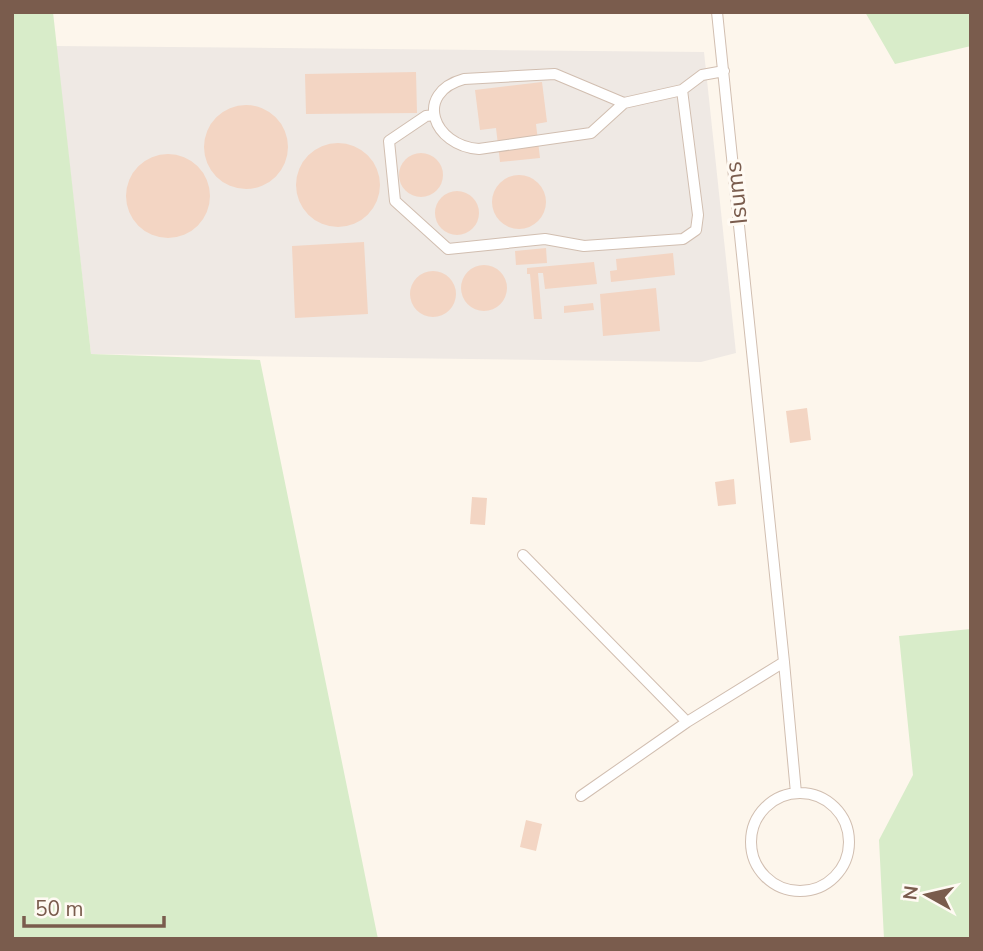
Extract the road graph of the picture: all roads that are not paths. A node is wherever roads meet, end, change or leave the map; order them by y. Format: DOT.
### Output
graph roads {
  1 [pos="717,12"];
  2 [pos="724,71"];
  3 [pos="682,90"];
  4 [pos="624,103"];
  5 [pos="434,115"];
  6 [pos="523,555"];
  7 [pos="784,662"];
  8 [pos="687,722"];
  9 [pos="796,793"];
  10 [pos="582,796"];
  1 -- 2 [label="lane, Isums"];
  2 -- 3 [label="lane"];
  2 -- 7 [label="lane, Isums"];
  3 -- 4 [label="lane"];
  3 -- 5 [label="lane"];
  4 -- 5 [label="lane"];
  4 -- 5 [label="lane"];
  6 -- 8 [label="lane"];
  7 -- 8 [label="lane"];
  7 -- 9 [label="lane, Isums"];
  8 -- 10 [label="lane"];
  9 -- 9 [label="lane"];
}
